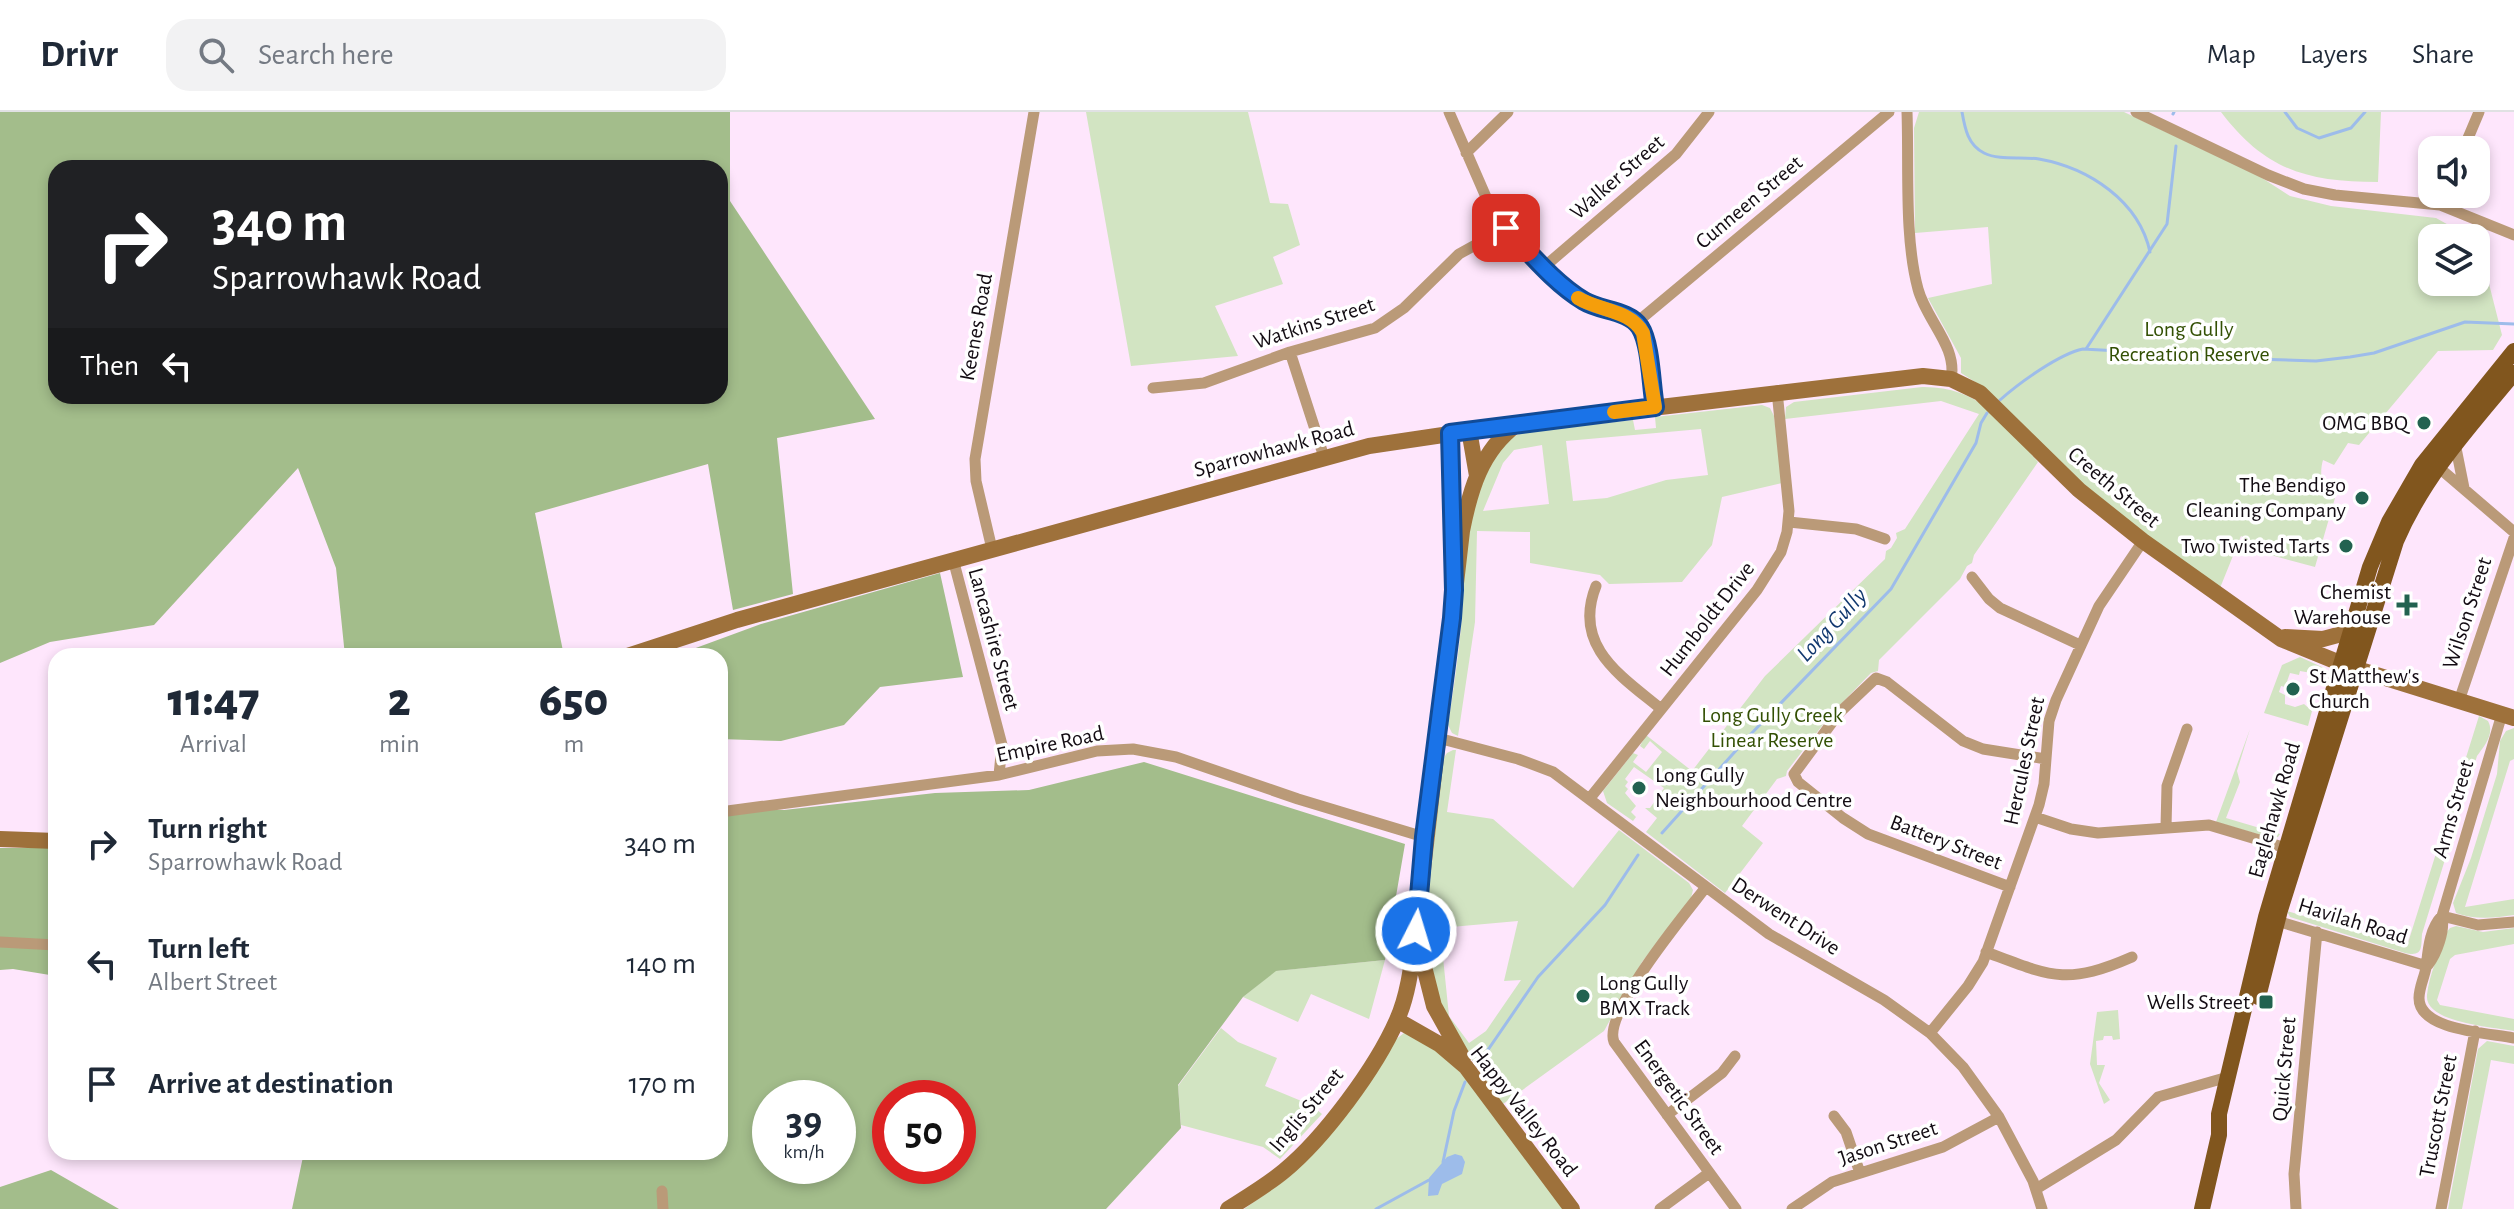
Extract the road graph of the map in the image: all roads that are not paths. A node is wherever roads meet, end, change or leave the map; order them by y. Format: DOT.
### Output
graph roads {
  1 [pos="1034,112"];
  2 [pos="1449,112"];
  3 [pos="1508,112"];
  4 [pos="1709,112"];
  5 [pos="1889,112"];
  6 [pos="1907,112"];
  7 [pos="2136,112"];
  8 [pos="2479,112"];
  9 [pos="2469,136"];
  10 [pos="1466,153"];
  11 [pos="2418,199"];
  12 [pos="2458,208"];
  13 [pos="1506,228"];
  14 [pos="2514,235"];
  15 [pos="1544,267"];
  16 [pos="1636,323"];
  17 [pos="2514,351"];
  18 [pos="1290,352"];
  19 [pos="2514,373"];
  20 [pos="1951,379"];
  21 [pos="1153,388"];
  22 [pos="1777,391"];
  23 [pos="1655,407"];
  24 [pos="1517,424"];
  25 [pos="1469,430"];
  26 [pos="1450,433"];
  27 [pos="2455,442"];
  28 [pos="1324,457"];
  29 [pos="2437,466"];
  30 [pos="1477,476"];
  31 [pos="2464,489"];
  32 [pos="1789,522"];
  33 [pos="2514,535"];
  34 [pos="1885,539"];
  35 [pos="2143,541"];
  36 [pos="992,549"];
  37 [pos="953,559"];
  38 [pos="1972,577"];
  39 [pos="1596,586"];
  40 [pos="1454,590"];
  41 [pos="2349,632"];
  42 [pos="2275,636"];
  43 [pos="2080,645"];
  44 [pos="650,648"];
  45 [pos="2340,663"];
  46 [pos="2357,669"];
  47 [pos="2459,701"];
  48 [pos="1661,709"];
  49 [pos="2508,716"];
  50 [pos="2187,729"];
  51 [pos="1438,738"];
  52 [pos="2046,759"];
  53 [pos="999,775"];
  54 [pos="1590,798"];
  55 [pos="728,811"];
  56 [pos="2035,817"];
  57 [pos="2166,827"];
  58 [pos="1424,837"];
  59 [pos="0,839"];
  60 [pos="48,841"];
  61 [pos="2286,848"];
  62 [pos="1706,887"];
  63 [pos="2010,887"];
  64 [pos="2442,916"];
  65 [pos="2271,919"];
  66 [pos="2514,922"];
  67 [pos="1416,931"];
  68 [pos="2317,932"];
  69 [pos="0,942"];
  70 [pos="48,945"];
  71 [pos="1986,952"];
  72 [pos="2132,957"];
  73 [pos="2427,966"];
  74 [pos="1397,1020"];
  75 [pos="2475,1031"];
  76 [pos="1930,1033"];
  77 [pos="2514,1038"];
  78 [pos="1735,1056"];
  79 [pos="1472,1074"];
  80 [pos="2233,1076"];
  81 [pos="1667,1115"];
  82 [pos="1834,1116"];
  83 [pos="1999,1117"];
  84 [pos="1709,1173"];
  85 [pos="1860,1173"];
  86 [pos="2036,1189"];
  87 [pos="662,1191"];
  88 [pos="663,1209"];
  89 [pos="1228,1209"];
  90 [pos="1572,1209"];
  91 [pos="1660,1209"];
  92 [pos="1736,1209"];
  93 [pos="1792,1209"];
  94 [pos="2042,1209"];
  95 [pos="2202,1209"];
  96 [pos="2296,1209"];
  97 [pos="2441,1209"];
  1 -- 36 [label="street, Keenes Road"];
  2 -- 10 [label="street"];
  3 -- 10 [label="street"];
  4 -- 15 [label="street, Walker Street"];
  5 -- 16 [label="street, Cunneen Street"];
  6 -- 20 [label="street"];
  7 -- 11 [label="street"];
  8 -- 9 [label="street"];
  10 -- 13 [label="street"];
  12 -- 14 [label="street"];
  13 -- 15 [label="street"];
  13 -- 18 [label="street, Watkins Street"];
  15 -- 16 [label="street"];
  16 -- 23 [label="street"];
  17 -- 41 [label="main road, Eaglehawk Road"];
  18 -- 21 [label="street, Watkins Street"];
  18 -- 28 [label="street"];
  19 -- 27 [label="main road, Eaglehawk Road"];
  20 -- 22 [label="main road, Sparrowhawk Road"];
  20 -- 35 [label="main road, Creeth Street"];
  22 -- 23 [label="main road, Sparrowhawk Road"];
  22 -- 32 [label="street, Humboldt Drive"];
  23 -- 24 [label="main road, Sparrowhawk Road"];
  24 -- 25 [label="main road, Sparrowhawk Road"];
  24 -- 30 [label="main road"];
  25 -- 26 [label="main road, Sparrowhawk Road"];
  25 -- 30 [label="main road"];
  26 -- 28 [label="main road, Sparrowhawk Road"];
  26 -- 40 [label="main road"];
  27 -- 29 [label="main road, Eaglehawk Road"];
  27 -- 31 [label="street"];
  28 -- 36 [label="main road, Sparrowhawk Road"];
  29 -- 31 [label="street"];
  29 -- 46 [label="main road, Eaglehawk Road"];
  30 -- 40 [label="main road"];
  31 -- 33 [label="street"];
  32 -- 34 [label="street"];
  32 -- 48 [label="street, Humboldt Drive"];
  33 -- 47 [label="street, Wilson Street"];
  35 -- 42 [label="main road, Creeth Street"];
  35 -- 43 [label="street, Hercules Street"];
  36 -- 37 [label="main road, Sparrowhawk Road"];
  37 -- 44 [label="main road, Sparrowhawk Road"];
  37 -- 53 [label="street, Lancashire Street"];
  38 -- 43 [label="street"];
  39 -- 48 [label="street"];
  40 -- 51 [label="main road"];
  41 -- 42 [label="main road"];
  41 -- 45 [label="main road, Eaglehawk Road"];
  42 -- 45 [label="main road, Creeth Street"];
  43 -- 52 [label="street, Hercules Street"];
  45 -- 46 [label="main road, Creeth Street"];
  45 -- 61 [label="main road, Eaglehawk Road"];
  46 -- 47 [label="main road, Creeth Street"];
  46 -- 65 [label="main road, Eaglehawk Road"];
  47 -- 49 [label="main road, Creeth Street"];
  48 -- 54 [label="street, Humboldt Drive"];
  49 -- 64 [label="street, Arms Street"];
  50 -- 57 [label="street"];
  51 -- 54 [label="street, Derwent Drive"];
  51 -- 58 [label="main road"];
  52 -- 56 [label="street, Hercules Street"];
  52 -- 63 [label="street, Battery Street"];
  53 -- 55 [label="street, Empire Road"];
  53 -- 58 [label="street, Empire Road"];
  54 -- 62 [label="street, Derwent Drive"];
  56 -- 57 [label="street"];
  56 -- 63 [label="street, Hercules Street"];
  57 -- 61 [label="street"];
  58 -- 67 [label="main road"];
  59 -- 60 [label="main road"];
  61 -- 65 [label="main road, Eaglehawk Road"];
  62 -- 76 [label="street, Derwent Drive"];
  62 -- 81 [label="street, Energetic Street"];
  63 -- 71 [label="street, Hercules Street"];
  64 -- 66 [label="street, Havilah Road"];
  64 -- 73 [label="street, Arms Street"];
  65 -- 68 [label="street, Havilah Road"];
  65 -- 80 [label="main road, Eaglehawk Road"];
  67 -- 74 [label="main road, Inglis Street"];
  67 -- 79 [label="main road"];
  68 -- 73 [label="street, Havilah Road"];
  68 -- 96 [label="street, Quick Street"];
  69 -- 70 [label="street"];
  71 -- 72 [label="street"];
  71 -- 76 [label="street, Hercules Street"];
  73 -- 75 [label="street, Arms Street"];
  74 -- 79 [label="main road, Happy Valley Road"];
  74 -- 89 [label="main road, Inglis Street"];
  75 -- 77 [label="street"];
  75 -- 97 [label="street, Truscott Street"];
  76 -- 83 [label="street, Derwent Drive"];
  78 -- 81 [label="street"];
  79 -- 90 [label="main road, Happy Valley Road"];
  80 -- 86 [label="street"];
  80 -- 95 [label="main road, Eaglehawk Road"];
  81 -- 84 [label="street, Energetic Street"];
  82 -- 85 [label="street"];
  83 -- 85 [label="street, Jason Street"];
  83 -- 86 [label="street, Derwent Drive"];
  84 -- 91 [label="street"];
  84 -- 92 [label="street, Energetic Street"];
  85 -- 93 [label="street, Jason Street"];
  86 -- 94 [label="street, Derwent Drive"];
  87 -- 88 [label="street"];
}
